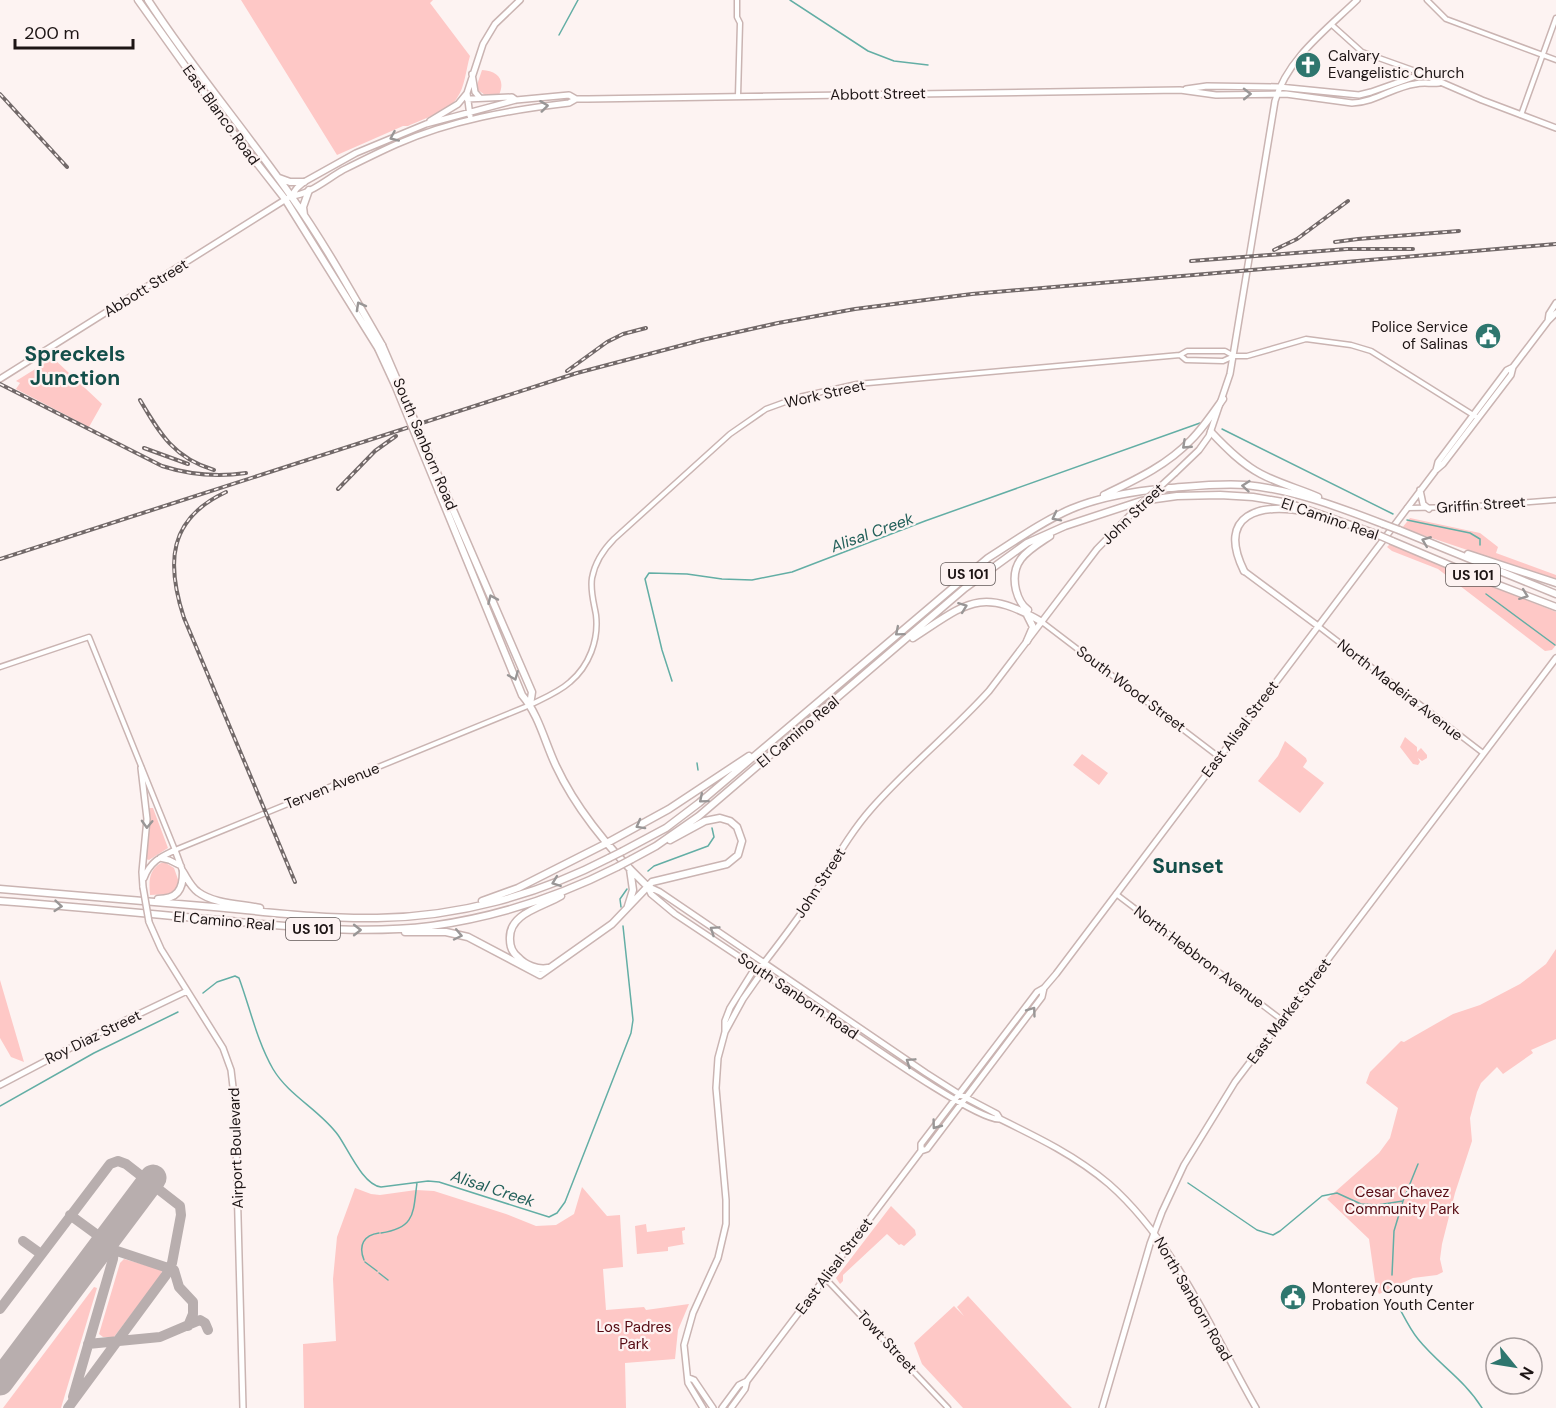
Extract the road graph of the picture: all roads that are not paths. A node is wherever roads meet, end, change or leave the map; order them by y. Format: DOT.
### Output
graph roads {
  1 [pos="138,0"];
  2 [pos="148,0"];
  3 [pos="520,0"];
  4 [pos="737,0"];
  5 [pos="1357,0"];
  6 [pos="1426,0"];
  7 [pos="1556,18"];
  8 [pos="1332,25"];
  9 [pos="1542,55"];
  10 [pos="1556,60"];
  11 [pos="472,73"];
  12 [pos="1422,74"];
  13 [pos="1439,82"];
  14 [pos="1279,87"];
  15 [pos="1180,90"];
  16 [pos="1328,92"];
  17 [pos="1277,94"];
  18 [pos="467,96"];
  19 [pos="738,96"];
  20 [pos="480,98"];
  21 [pos="576,99"];
  22 [pos="516,100"];
  23 [pos="1326,100"];
  24 [pos="469,113"];
  25 [pos="1521,114"];
  26 [pos="471,120"];
  27 [pos="426,124"];
  28 [pos="1556,128"];
  29 [pos="278,178"];
  30 [pos="304,182"];
  31 [pos="309,190"];
  32 [pos="288,197"];
  33 [pos="304,215"];
  34 [pos="1556,303"];
  35 [pos="1556,313"];
  36 [pos="1548,321"];
  37 [pos="380,347"];
  38 [pos="1180,355"];
  39 [pos="1234,356"];
  40 [pos="0,379"];
  41 [pos="1223,399"];
  42 [pos="1476,417"];
  43 [pos="1211,432"];
  44 [pos="1420,490"];
  45 [pos="1094,500"];
  46 [pos="1556,500"];
  47 [pos="1327,502"];
  48 [pos="1407,508"];
  49 [pos="1429,509"];
  50 [pos="1323,515"];
  51 [pos="1065,526"];
  52 [pos="1452,552"];
  53 [pos="1244,571"];
  54 [pos="1556,584"];
  55 [pos="1556,594"];
  56 [pos="1556,607"];
  57 [pos="1022,611"];
  58 [pos="1042,622"];
  59 [pos="1318,626"];
  60 [pos="1027,641"];
  61 [pos="895,649"];
  62 [pos="1555,662"];
  63 [pos="0,667"];
  64 [pos="530,705"];
  65 [pos="760,750"];
  66 [pos="1483,753"];
  67 [pos="1219,757"];
  68 [pos="141,768"];
  69 [pos="607,843"];
  70 [pos="656,846"];
  71 [pos="175,850"];
  72 [pos="158,858"];
  73 [pos="182,869"];
  74 [pos="629,869"];
  75 [pos="144,879"];
  76 [pos="580,885"];
  77 [pos="647,886"];
  78 [pos="0,889"];
  79 [pos="1116,894"];
  80 [pos="112,898"];
  81 [pos="0,902"];
  82 [pos="626,911"];
  83 [pos="429,914"];
  84 [pos="301,915"];
  85 [pos="379,930"];
  86 [pos="764,963"];
  87 [pos="552,967"];
  88 [pos="755,968"];
  89 [pos="762,972"];
  90 [pos="1044,988"];
  91 [pos="187,991"];
  92 [pos="1282,1020"];
  93 [pos="724,1032"];
  94 [pos="0,1085"];
  95 [pos="957,1097"];
  96 [pos="965,1101"];
  97 [pos="921,1151"];
  98 [pos="1154,1232"];
  99 [pos="825,1278"];
  100 [pos="689,1378"];
  101 [pos="747,1381"];
  102 [pos="745,1389"];
  103 [pos="243,1408"];
  104 [pos="703,1408"];
  105 [pos="713,1408"];
  106 [pos="722,1408"];
  107 [pos="730,1408"];
  108 [pos="735,1408"];
  109 [pos="948,1408"];
  110 [pos="1102,1408"];
  111 [pos="1256,1408"];
  1 -- 32 [label="highway, East Blanco Road"];
  2 -- 29 [label="highway, East Blanco Road"];
  3 -- 11 [label="main road"];
  4 -- 19 [label="street"];
  5 -- 8 [label="main road, John Street"];
  6 -- 9 [label="street"];
  7 -- 9 [label="street"];
  8 -- 12 [label="street"];
  8 -- 14 [label="main road, John Street"];
  9 -- 10 [label="street"];
  9 -- 25 [label="street"];
  11 -- 18 [label="main road"];
  11 -- 20 [label="main road"];
  12 -- 13 [label="main road"];
  12 -- 16 [label="main road, Abbott Street"];
  13 -- 23 [label="main road, Abbott Street"];
  13 -- 25 [label="main road"];
  14 -- 15 [label="main road, Abbott Street"];
  14 -- 16 [label="main road, Abbott Street"];
  14 -- 17 [label="main road, John Street"];
  15 -- 17 [label="main road, Abbott Street, one-way"];
  15 -- 19 [label="main road, Abbott Street"];
  16 -- 23 [label="main road"];
  17 -- 23 [label="main road, Abbott Street"];
  17 -- 39 [label="main road, John Street"];
  18 -- 20 [label="main road"];
  18 -- 24 [label="main road"];
  18 -- 27 [label="main road"];
  19 -- 21 [label="main road, Abbott Street"];
  20 -- 22 [label="main road"];
  21 -- 22 [label="main road, Abbott Street"];
  26 -- 21 [label="main road, Abbott Street, one-way"];
  22 -- 24 [label="main road, Abbott Street"];
  24 -- 26 [label="main road"];
  24 -- 27 [label="main road, Abbott Street"];
  25 -- 28 [label="main road"];
  26 -- 31 [label="main road, Abbott Street"];
  27 -- 30 [label="main road, Abbott Street, one-way"];
  29 -- 30 [label="highway"];
  29 -- 32 [label="highway, East Blanco Road"];
  30 -- 32 [label="main road, Abbott Street"];
  31 -- 32 [label="main road, Abbott Street"];
  31 -- 33 [label="highway"];
  32 -- 33 [label="highway, South Sanborn Road"];
  32 -- 37 [label="highway, South Sanborn Road"];
  32 -- 40 [label="main road, Abbott Street"];
  37 -- 33 [label="highway, South Sanborn Road, one-way"];
  34 -- 36 [label="main road, East Alisal Street"];
  35 -- 36 [label="main road, East Alisal Street"];
  36 -- 42 [label="main road, East Alisal Street"];
  37 -- 64 [label="highway, South Sanborn Road, bridge"];
  38 -- 39 [label="street, Work Street"];
  38 -- 39 [label="street, Work Street"];
  38 -- 64 [label="street, Work Street"];
  39 -- 41 [label="main road, John Street"];
  39 -- 42 [label="street, Work Street"];
  41 -- 43 [label="main road, John Street"];
  41 -- 45 [label="highway, one-way"];
  42 -- 44 [label="main road, East Alisal Street"];
  43 -- 47 [label="highway"];
  43 -- 58 [label="main road, John Street, bridge"];
  44 -- 48 [label="main road, East Alisal Street"];
  44 -- 49 [label="main road"];
  47 -- 45 [label="highway, El Camino Real / US 101, one-way"];
  45 -- 65 [label="highway, El Camino Real / US 101, one-way"];
  46 -- 49 [label="street, Griffin Street"];
  52 -- 47 [label="highway, El Camino Real / US 101, one-way, bridge"];
  48 -- 49 [label="street, Griffin Street"];
  48 -- 59 [label="main road, East Alisal Street"];
  50 -- 51 [label="highway, El Camino Real / US 101"];
  50 -- 53 [label="highway"];
  50 -- 56 [label="highway, El Camino Real / US 101, one-way, bridge"];
  51 -- 58 [label="highway"];
  51 -- 61 [label="highway, El Camino Real / US 101"];
  52 -- 54 [label="highway"];
  52 -- 55 [label="highway, El Camino Real / US 101"];
  53 -- 59 [label="main road"];
  57 -- 58 [label="highway"];
  57 -- 60 [label="highway"];
  61 -- 57 [label="highway, one-way"];
  58 -- 60 [label="main road, John Street"];
  58 -- 67 [label="street, South Wood Street"];
  59 -- 66 [label="street, North Madeira Avenue"];
  59 -- 67 [label="main road, East Alisal Street"];
  60 -- 86 [label="main road, John Street"];
  61 -- 70 [label="highway, El Camino Real / US 101"];
  62 -- 66 [label="main road, East Market Street"];
  63 -- 68 [label="street, Airport Boulevard"];
  64 -- 69 [label="highway, South Sanborn Road"];
  64 -- 71 [label="street, Terven Avenue"];
  65 -- 69 [label="highway, one-way"];
  65 -- 83 [label="highway, El Camino Real / US 101, one-way, bridge"];
  66 -- 92 [label="main road, East Market Street"];
  67 -- 79 [label="main road, East Alisal Street"];
  68 -- 71 [label="street, Airport Boulevard"];
  68 -- 75 [label="main road, Airport Boulevard, one-way"];
  69 -- 74 [label="highway, South Sanborn Road"];
  69 -- 83 [label="highway"];
  70 -- 76 [label="highway, El Camino Real / US 101, bridge"];
  70 -- 77 [label="highway"];
  71 -- 72 [label="main road, Terven Avenue"];
  71 -- 73 [label="main road"];
  72 -- 73 [label="main road"];
  72 -- 75 [label="main road"];
  73 -- 80 [label="highway"];
  73 -- 84 [label="highway"];
  74 -- 77 [label="highway, South Sanborn Road"];
  74 -- 82 [label="highway"];
  75 -- 91 [label="main road, Airport Boulevard, bridge"];
  76 -- 85 [label="highway, El Camino Real / US 101"];
  76 -- 87 [label="highway"];
  77 -- 82 [label="highway"];
  86 -- 77 [label="main road, South Sanborn Road, one-way"];
  77 -- 88 [label="main road, South Sanborn Road"];
  78 -- 80 [label="highway, El Camino Real / US 101"];
  79 -- 90 [label="main road, East Alisal Street"];
  79 -- 92 [label="street, North Hebbron Avenue"];
  80 -- 84 [label="highway, El Camino Real / US 101"];
  81 -- 85 [label="highway, El Camino Real / US 101, one-way"];
  82 -- 87 [label="highway"];
  83 -- 84 [label="highway, El Camino Real / US 101"];
  85 -- 87 [label="highway, one-way"];
  86 -- 88 [label="main road, John Street"];
  86 -- 89 [label="main road, John Street"];
  95 -- 86 [label="main road, South Sanborn Road, one-way"];
  88 -- 89 [label="main road, South Sanborn Road"];
  88 -- 93 [label="main road, John Street"];
  89 -- 93 [label="main road, John Street"];
  89 -- 95 [label="main road, South Sanborn Road"];
  90 -- 95 [label="main road, East Alisal Street"];
  96 -- 90 [label="main road, East Alisal Street, one-way"];
  91 -- 94 [label="main road, Roy Diaz Street"];
  91 -- 103 [label="main road, Airport Boulevard"];
  92 -- 98 [label="main road, East Market Street"];
  93 -- 100 [label="main road, John Street"];
  95 -- 96 [label="main road, North Sanborn Road"];
  95 -- 97 [label="main road, East Alisal Street, one-way"];
  96 -- 97 [label="main road, East Alisal Street"];
  96 -- 98 [label="main road, North Sanborn Road"];
  97 -- 99 [label="main road, East Alisal Street"];
  98 -- 110 [label="main road, East Market Street"];
  98 -- 111 [label="main road, North Sanborn Road"];
  99 -- 101 [label="main road, East Alisal Street"];
  99 -- 109 [label="street, Towt Street"];
  100 -- 104 [label="main road, John Street"];
  100 -- 105 [label="main road"];
  101 -- 102 [label="main road, East Alisal Street"];
  101 -- 106 [label="main road, East Alisal Street"];
  102 -- 107 [label="main road, East Alisal Street"];
  102 -- 108 [label="main road"];
}
